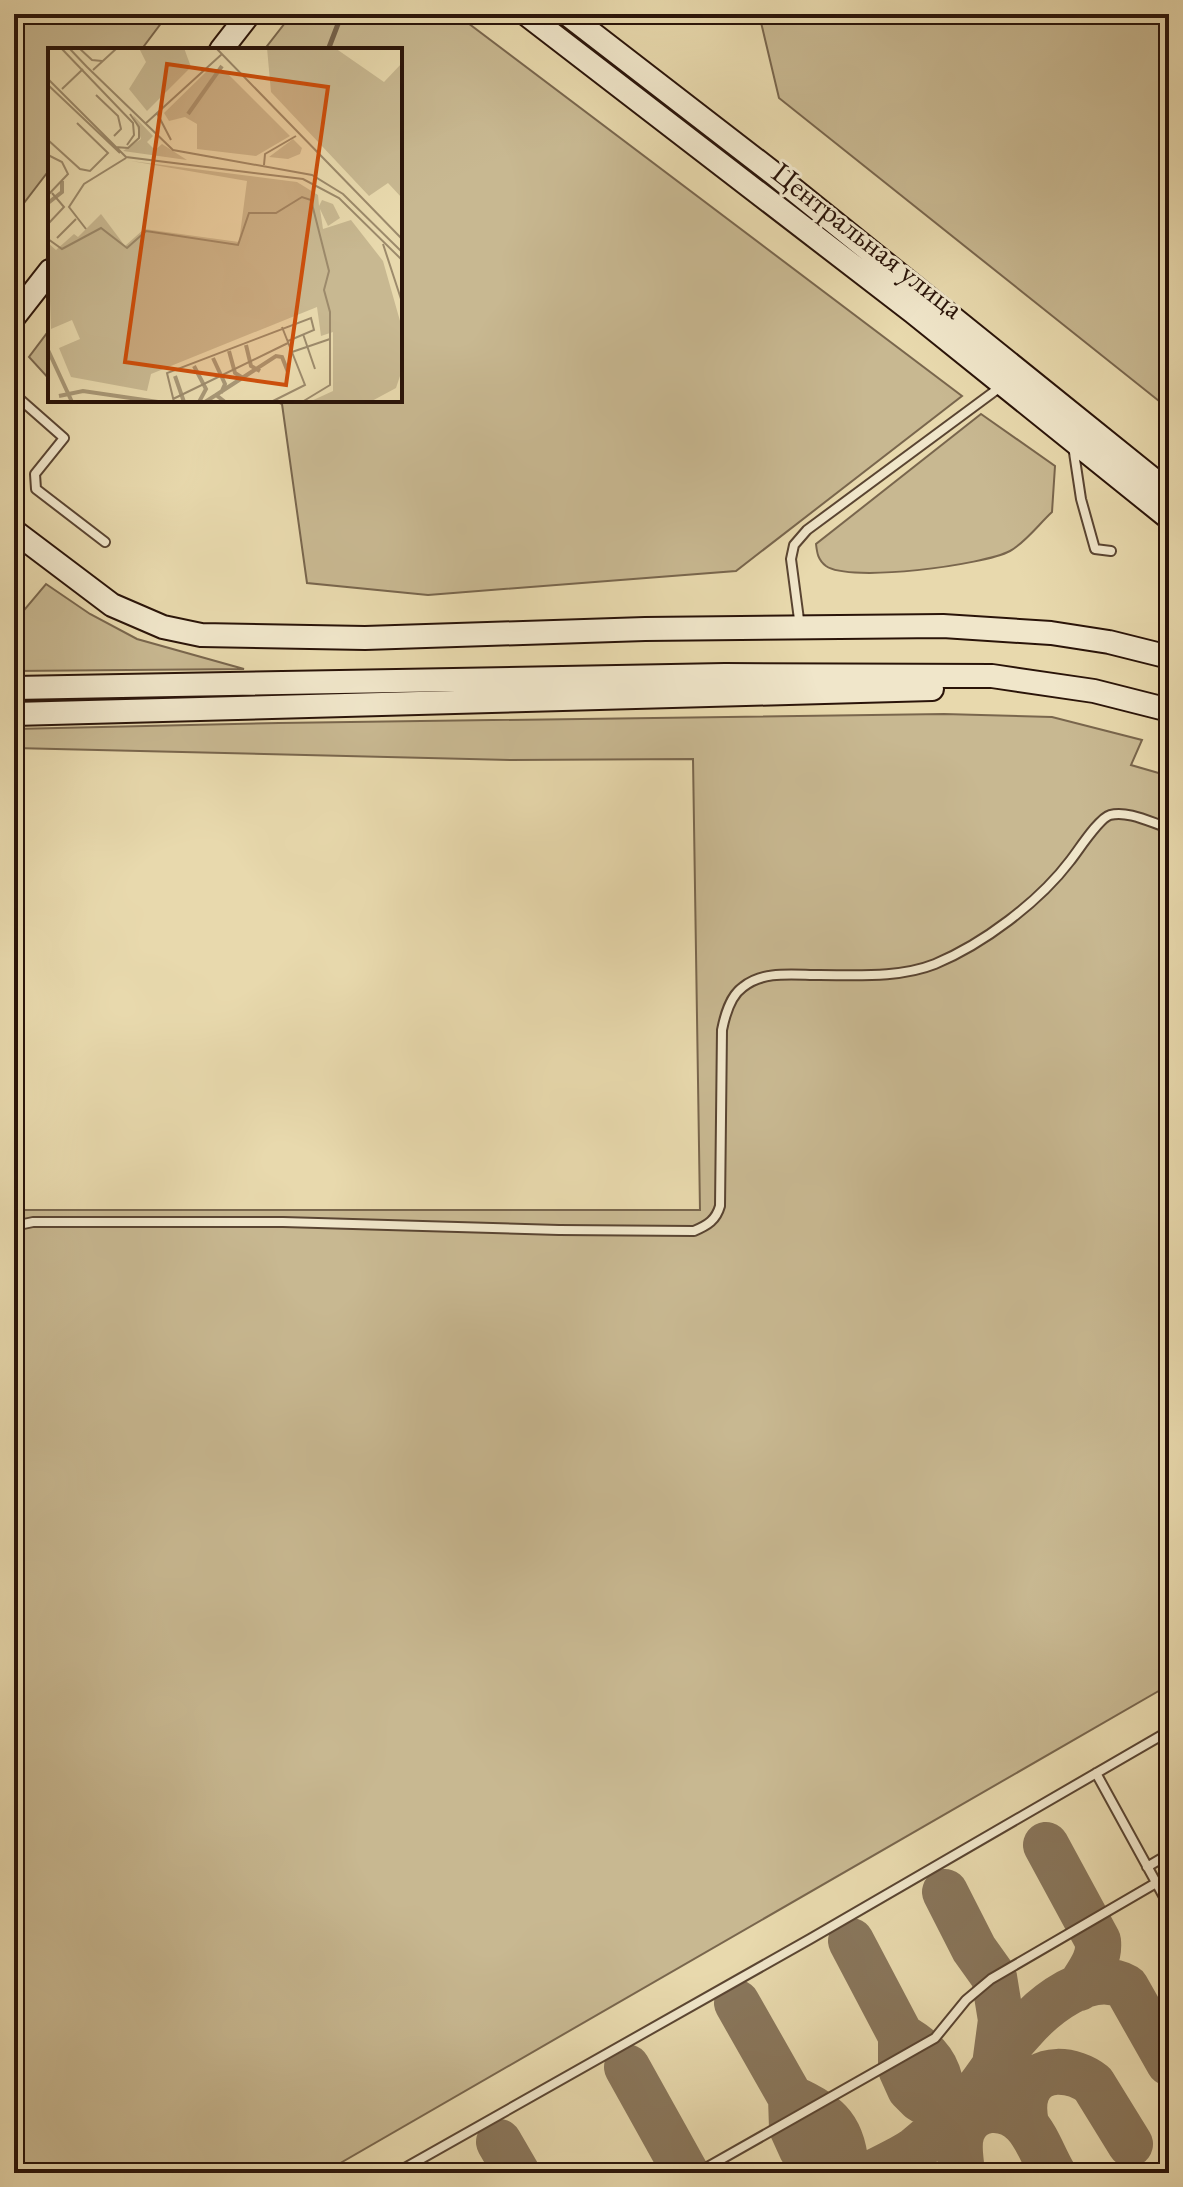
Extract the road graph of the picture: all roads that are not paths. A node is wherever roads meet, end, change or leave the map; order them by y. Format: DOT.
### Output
graph roads {
  1 [pos="249,14"];
  2 [pos="526,14"];
  3 [pos="567,14"];
  4 [pos="223,48"];
  5 [pos="48,274"];
  6 [pos="14,317"];
  7 [pos="1003,385"];
  8 [pos="14,394"];
  9 [pos="1073,441"];
  10 [pos="1169,492"];
  11 [pos="1169,518"];
  12 [pos="14,531"];
  13 [pos="105,542"];
  14 [pos="1111,551"];
  15 [pos="800,628"];
  16 [pos="1169,657"];
  17 [pos="1028,681"];
  18 [pos="14,688"];
  19 [pos="1169,710"];
  20 [pos="14,714"];
  21 [pos="1169,828"];
  22 [pos="14,1226"];
  23 [pos="1169,1731"];
  24 [pos="1096,1773"];
  25 [pos="1169,1854"];
  26 [pos="1147,1867"];
  27 [pos="1156,1883"];
  28 [pos="1169,1906"];
  29 [pos="396,2173"];
  30 [pos="697,2173"];
  1 -- 4 [label="main road"];
  2 -- 7 [label="main road, Центральная улица"];
  3 -- 10 [label="main road, Центральная улица"];
  5 -- 6 [label="main road"];
  7 -- 9 [label="main road, Центральная улица"];
  7 -- 15 [label="lane"];
  8 -- 13 [label="lane"];
  9 -- 11 [label="main road, Центральная улица"];
  9 -- 14 [label="lane"];
  12 -- 15 [label="main road"];
  15 -- 16 [label="main road"];
  17 -- 18 [label="main road"];
  17 -- 19 [label="main road"];
  17 -- 20 [label="main road"];
  21 -- 22 [label="lane"];
  23 -- 24 [label="lane"];
  24 -- 26 [label="lane"];
  24 -- 29 [label="lane"];
  25 -- 26 [label="lane"];
  26 -- 27 [label="lane"];
  27 -- 28 [label="lane"];
  27 -- 30 [label="lane"];
}
